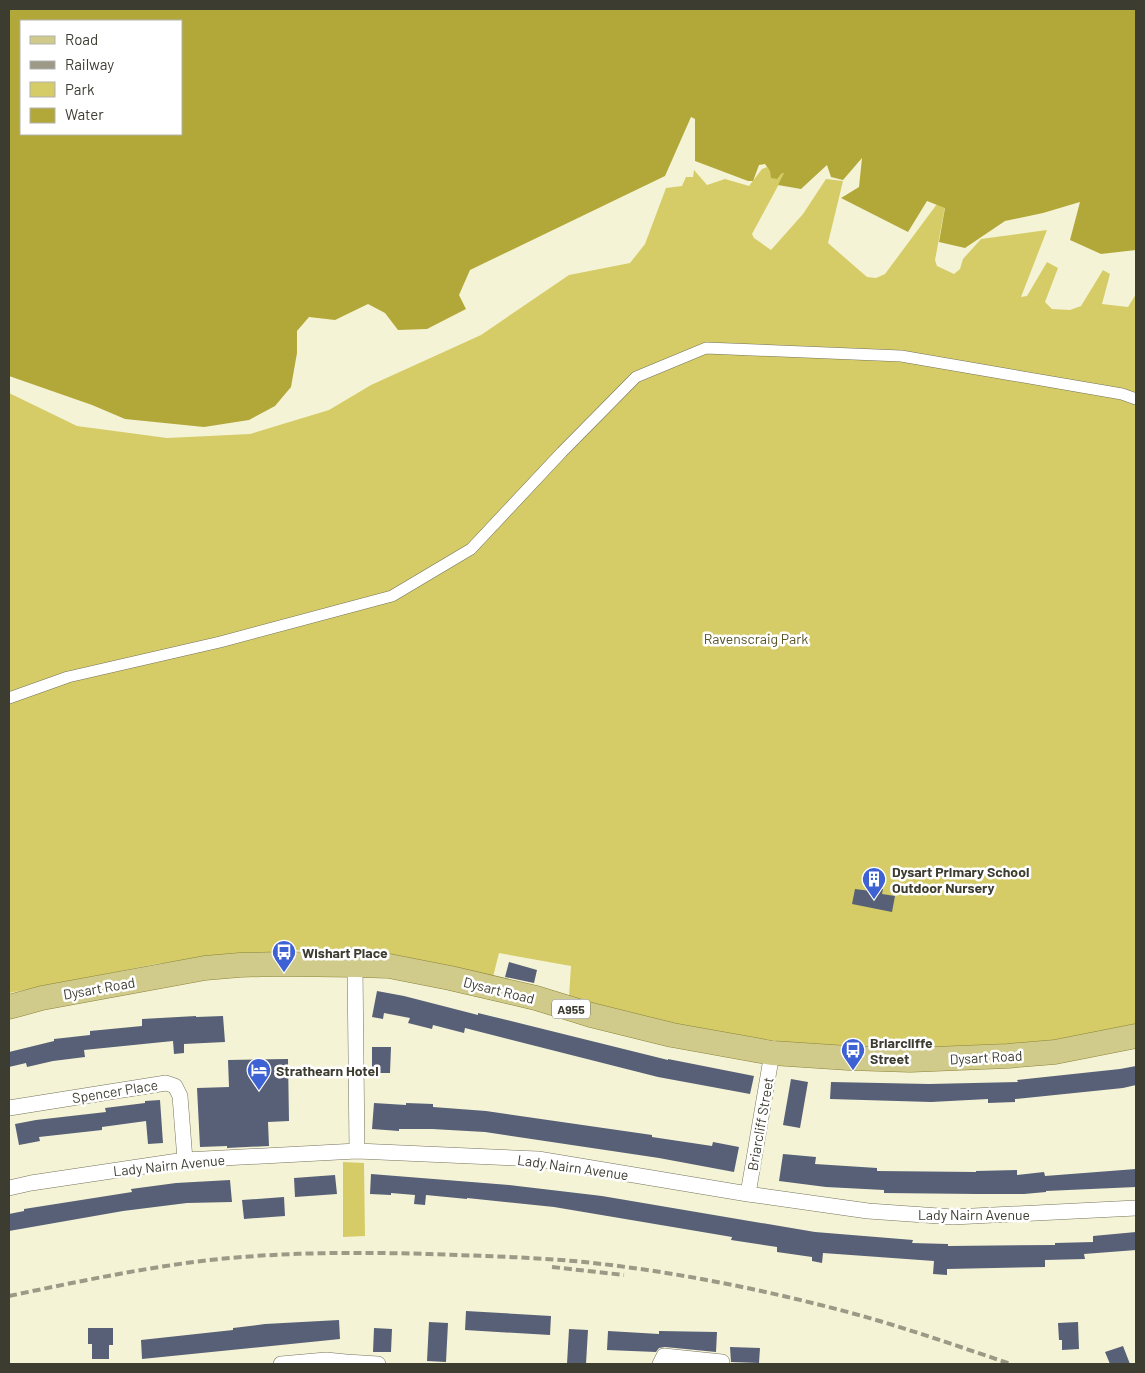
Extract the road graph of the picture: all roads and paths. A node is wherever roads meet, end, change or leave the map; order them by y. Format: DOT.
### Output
graph roads {
  1 [pos="1136,399"];
  2 [pos="9,698"];
  3 [pos="355,965"];
  4 [pos="9,1007"];
  5 [pos="1136,1036"];
  6 [pos="772,1053"];
  7 [pos="9,1108"];
  8 [pos="356,1151"];
  9 [pos="185,1160"];
  10 [pos="9,1188"];
  11 [pos="748,1194"];
  12 [pos="1136,1208"];
  13 [pos="346,1363"];
  14 [pos="281,1364"];
  15 [pos="378,1364"];
  16 [pos="660,1364"];
  17 [pos="722,1364"];
  1 -- 2 [label="street"];
  3 -- 4 [label="main road, Dysart Road / A955"];
  3 -- 6 [label="main road, Dysart Road / A955"];
  3 -- 8 [label="street"];
  5 -- 6 [label="main road, Dysart Road / A955"];
  6 -- 11 [label="street, Briarcliff Street"];
  7 -- 9 [label="street, Spencer Place"];
  8 -- 9 [label="street, Lady Nairn Avenue"];
  8 -- 11 [label="street, Lady Nairn Avenue"];
  9 -- 10 [label="street, Lady Nairn Avenue"];
  11 -- 12 [label="street, Lady Nairn Avenue"];
  13 -- 14 [label="street"];
  13 -- 15 [label="street"];
  16 -- 17 [label="street"];
}
